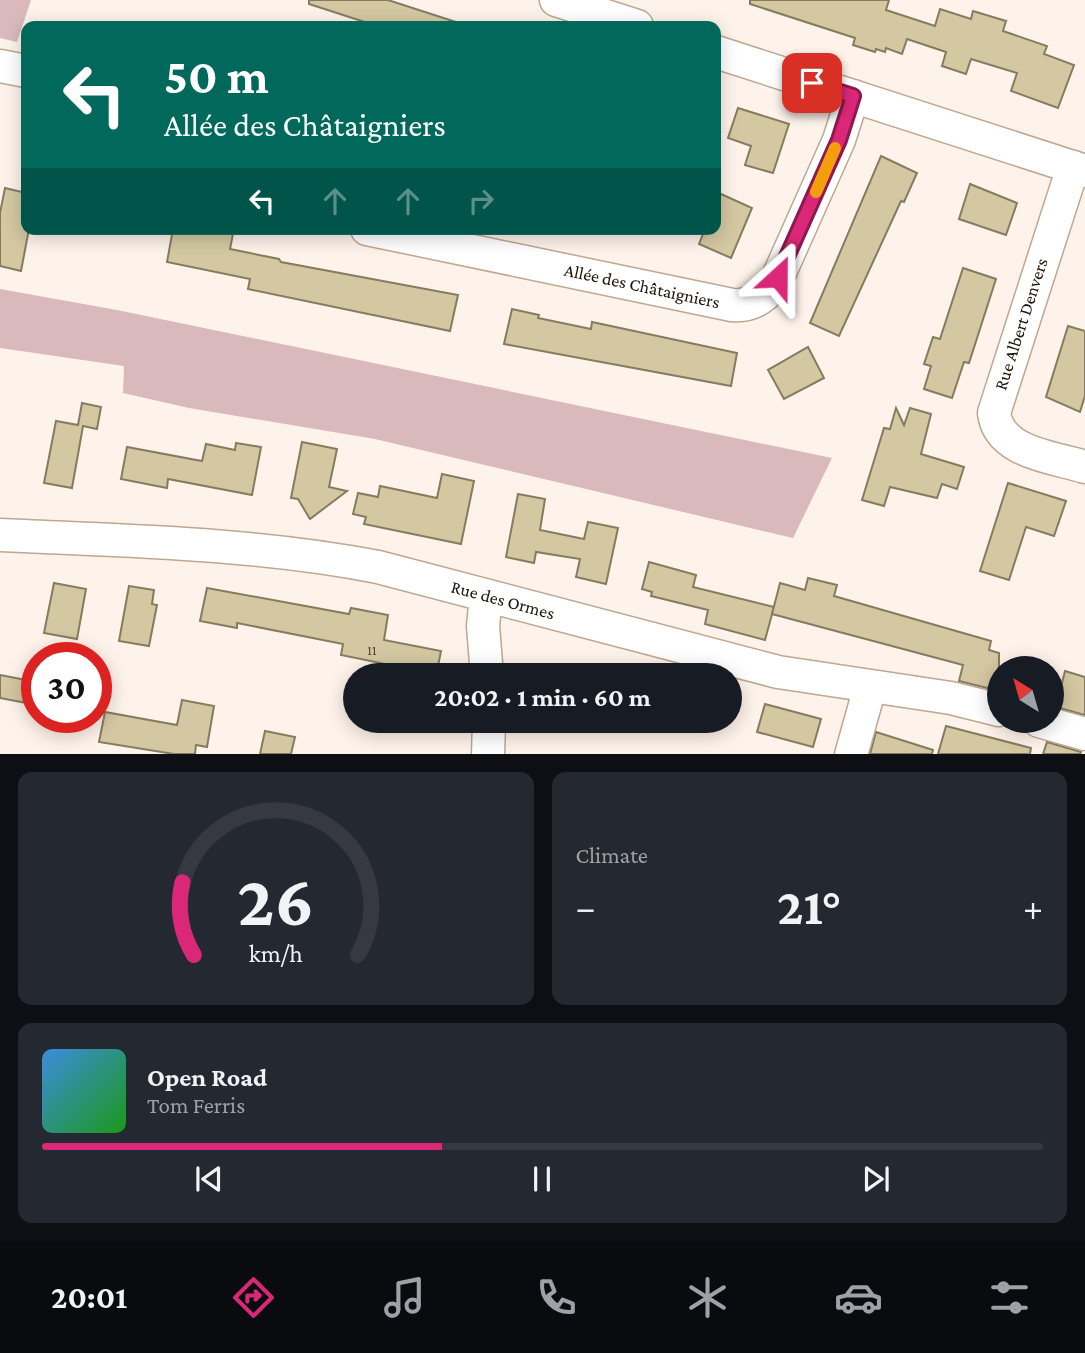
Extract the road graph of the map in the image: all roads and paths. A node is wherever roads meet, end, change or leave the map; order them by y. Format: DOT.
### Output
graph roads {
  1 [pos="556,0"];
  2 [pos="621,21"];
  3 [pos="721,54"];
  4 [pos="0,66"];
  5 [pos="21,70"];
  6 [pos="853,96"];
  7 [pos="1079,169"];
  8 [pos="396,235"];
  9 [pos="1085,467"];
  10 [pos="0,535"];
  11 [pos="486,596"];
  12 [pos="486,663"];
  13 [pos="870,687"];
  14 [pos="987,707"];
  15 [pos="1064,728"];
  16 [pos="489,733"];
  17 [pos="1085,734"];
  18 [pos="488,754"];
  19 [pos="851,754"];
  1 -- 2 [label="street"];
  3 -- 6 [label="street"];
  4 -- 5 [label="street"];
  6 -- 7 [label="street, Rue Albert Denvers"];
  6 -- 8 [label="street, Allée des Châtaigniers"];
  7 -- 9 [label="street, Rue Albert Denvers"];
  10 -- 11 [label="street, Rue des Ormes"];
  11 -- 12 [label="street"];
  11 -- 13 [label="street, Rue des Ormes"];
  13 -- 14 [label="street, Rue des Ormes"];
  13 -- 19 [label="street"];
  15 -- 17 [label="street"];
  16 -- 18 [label="street"];
}
